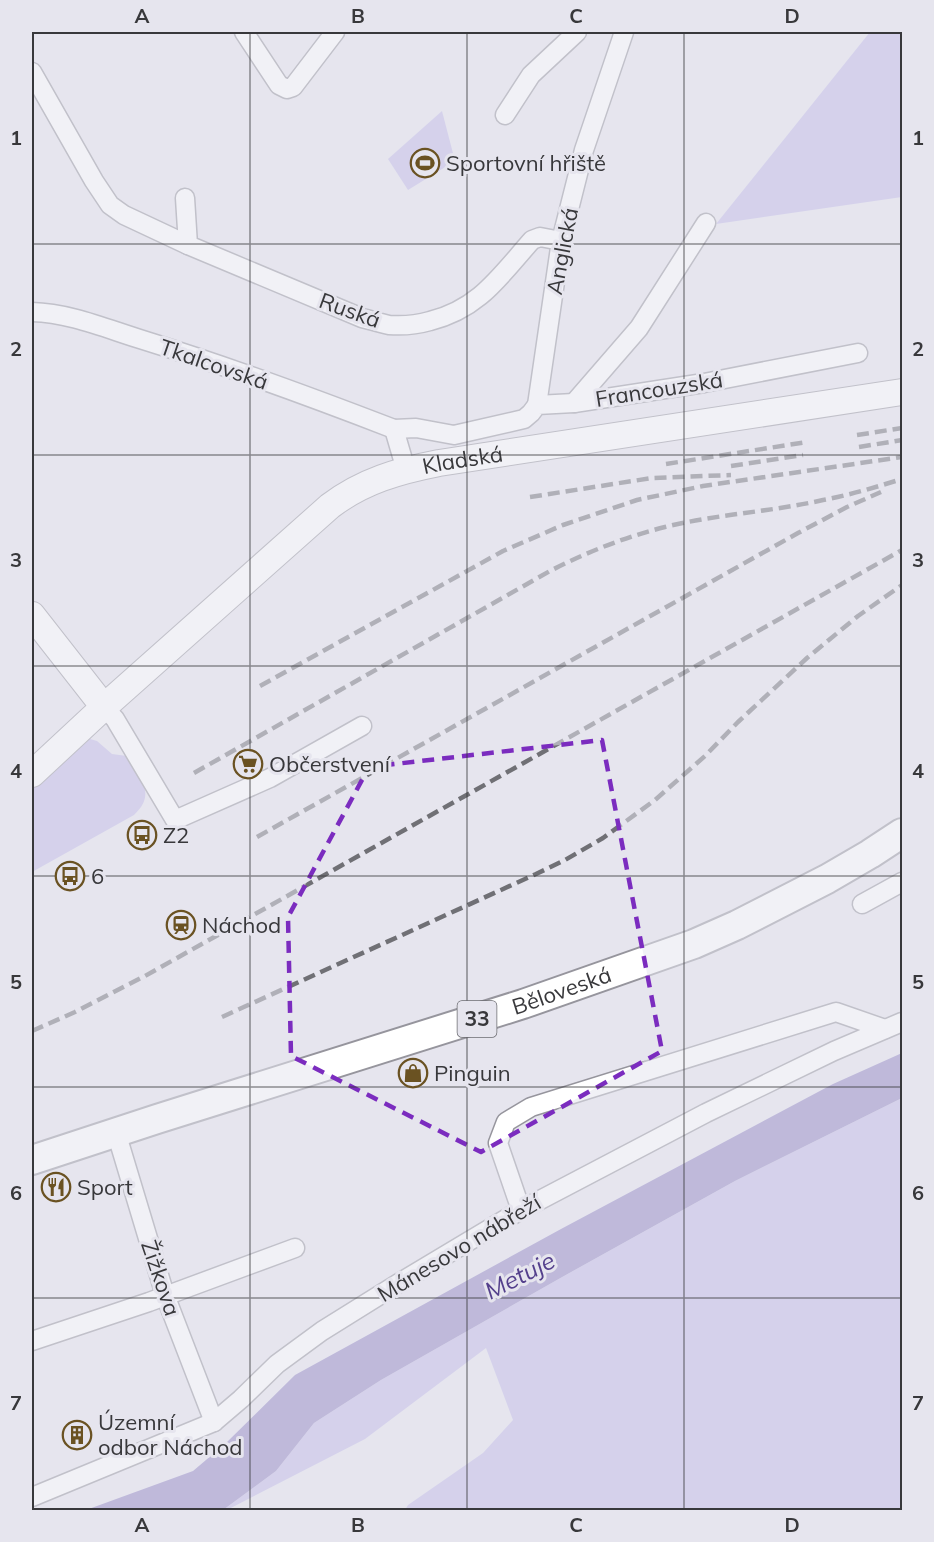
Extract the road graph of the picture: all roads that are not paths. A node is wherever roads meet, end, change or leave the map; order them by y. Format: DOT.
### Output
graph roads {
  1 [pos="244,32"];
  2 [pos="335,32"];
  3 [pos="577,32"];
  4 [pos="624,32"];
  5 [pos="32,72"];
  6 [pos="505,114"];
  7 [pos="185,198"];
  8 [pos="706,224"];
  9 [pos="561,241"];
  10 [pos="188,244"];
  11 [pos="32,312"];
  12 [pos="858,353"];
  13 [pos="903,392"];
  14 [pos="574,404"];
  15 [pos="537,405"];
  16 [pos="394,429"];
  17 [pos="406,470"];
  18 [pos="32,615"];
  19 [pos="110,713"];
  20 [pos="362,726"];
  21 [pos="32,774"];
  22 [pos="903,833"];
  23 [pos="903,882"];
  24 [pos="862,904"];
  25 [pos="903,1022"];
  26 [pos="885,1029"];
  27 [pos="116,1132"];
  28 [pos="32,1160"];
  29 [pos="521,1210"];
  30 [pos="296,1248"];
  31 [pos="165,1295"];
  32 [pos="32,1341"];
  33 [pos="214,1422"];
  34 [pos="32,1497"];
  1 -- 2 [label="street"];
  3 -- 6 [label="street"];
  4 -- 9 [label="street, Anglická"];
  5 -- 10 [label="street, Ruská"];
  7 -- 10 [label="street"];
  8 -- 14 [label="street, Francouzská"];
  9 -- 10 [label="street, Ruská"];
  9 -- 15 [label="street, Anglická"];
  11 -- 16 [label="street, Tkalcovská"];
  12 -- 14 [label="street, Francouzská"];
  13 -- 17 [label="main road, Kladská"];
  14 -- 15 [label="street"];
  15 -- 16 [label="street, Tkalcovská"];
  16 -- 17 [label="street"];
  17 -- 19 [label="main road, Kladská"];
  18 -- 19 [label="main road"];
  19 -- 20 [label="street"];
  19 -- 21 [label="main road, Kladská"];
  22 -- 27 [label="main road, Běloveská / 33"];
  23 -- 24 [label="street"];
  25 -- 26 [label="street, Mánesovo nábřeží"];
  26 -- 29 [label="street, Mánesovo nábřeží"];
  26 -- 29 [label="street"];
  27 -- 28 [label="main road, Běloveská / 33"];
  27 -- 31 [label="street, Žižkova"];
  29 -- 33 [label="street, Mánesovo nábřeží"];
  30 -- 31 [label="street"];
  31 -- 32 [label="street"];
  31 -- 33 [label="street, Žižkova"];
  33 -- 34 [label="street, Mánesovo nábřeží"];
}
